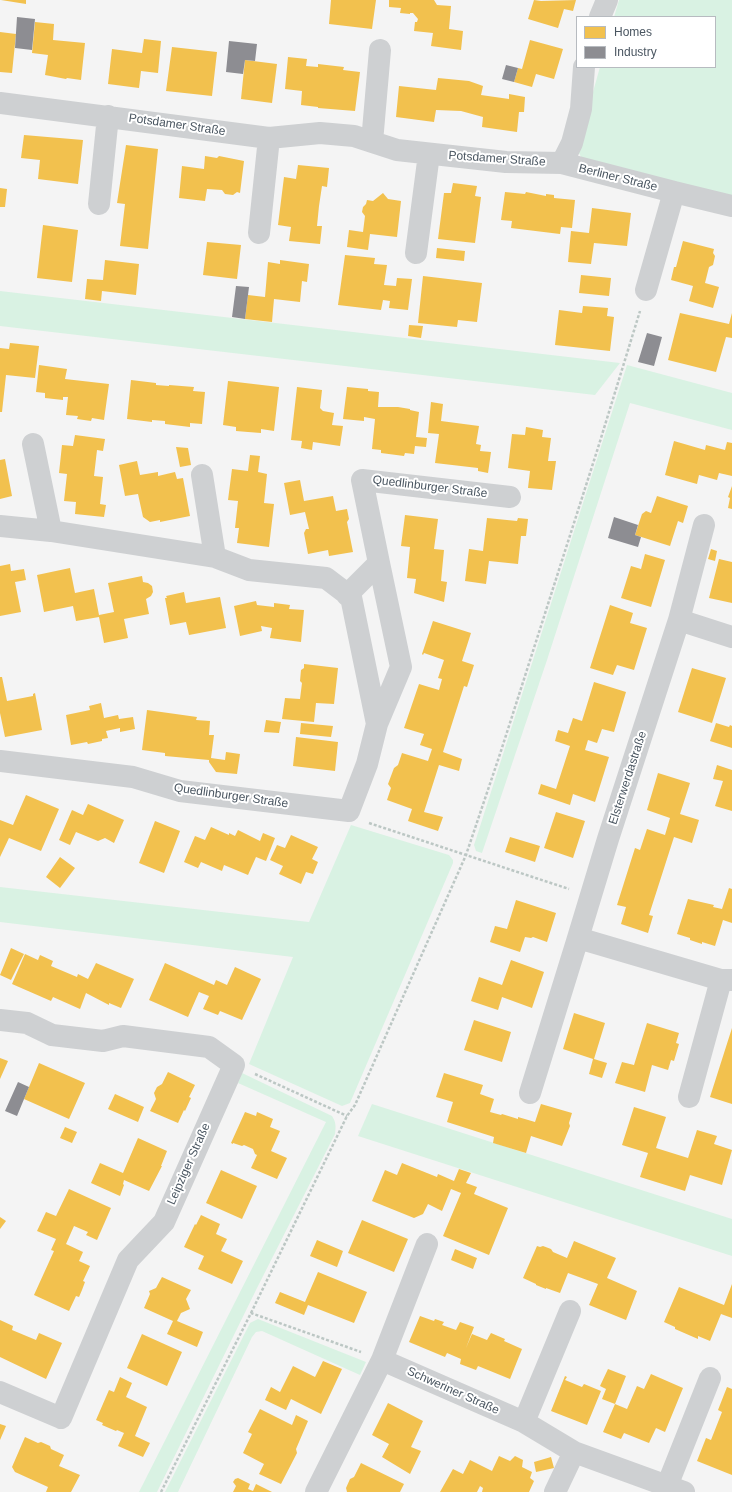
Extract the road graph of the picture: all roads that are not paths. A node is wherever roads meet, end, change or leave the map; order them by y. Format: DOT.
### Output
graph roads {
  1 [pos="607,0"];
  2 [pos="600,16"];
  3 [pos="380,50"];
  4 [pos="584,68"];
  5 [pos="0,103"];
  6 [pos="108,116"];
  7 [pos="269,138"];
  8 [pos="372,142"];
  9 [pos="429,154"];
  10 [pos="562,163"];
  11 [pos="674,192"];
  12 [pos="99,204"];
  13 [pos="732,206"];
  14 [pos="259,233"];
  15 [pos="416,253"];
  16 [pos="646,290"];
  17 [pos="33,444"];
  18 [pos="202,475"];
  19 [pos="510,497"];
  20 [pos="704,525"];
  21 [pos="0,526"];
  22 [pos="51,531"];
  23 [pos="215,557"];
  24 [pos="379,563"];
  25 [pos="347,595"];
  26 [pos="679,620"];
  27 [pos="732,637"];
  28 [pos="378,724"];
  29 [pos="0,761"];
  30 [pos="578,938"];
  31 [pos="726,980"];
  32 [pos="0,1020"];
  33 [pos="530,1093"];
  34 [pos="689,1097"];
  35 [pos="427,1244"];
  36 [pos="570,1311"];
  37 [pos="382,1360"];
  38 [pos="710,1378"];
  39 [pos="0,1392"];
  40 [pos="524,1422"];
  41 [pos="574,1452"];
  42 [pos="676,1489"];
  43 [pos="316,1492"];
  44 [pos="555,1492"];
  1 -- 2 [label="street"];
  3 -- 8 [label="street"];
  4 -- 10 [label="street, Potsdamer Straße"];
  5 -- 6 [label="street, Potsdamer Straße"];
  6 -- 7 [label="street, Potsdamer Straße"];
  6 -- 12 [label="street"];
  7 -- 8 [label="street, Potsdamer Straße"];
  7 -- 14 [label="street"];
  8 -- 9 [label="street, Potsdamer Straße"];
  9 -- 10 [label="street, Potsdamer Straße"];
  9 -- 15 [label="street"];
  10 -- 11 [label="street, Berliner Straße"];
  11 -- 13 [label="street, Berliner Straße"];
  11 -- 16 [label="street, Berliner Straße"];
  17 -- 22 [label="street"];
  18 -- 23 [label="street"];
  19 -- 24 [label="street, Quedlinburger Straße"];
  20 -- 26 [label="street, Elsterwerdastraße"];
  21 -- 22 [label="street, Quedlinburger Straße"];
  22 -- 23 [label="street, Quedlinburger Straße"];
  23 -- 25 [label="street, Quedlinburger Straße"];
  24 -- 25 [label="street"];
  24 -- 28 [label="street, Quedlinburger Straße"];
  25 -- 28 [label="street, Quedlinburger Straße"];
  26 -- 27 [label="street"];
  26 -- 30 [label="street, Elsterwerdastraße"];
  28 -- 29 [label="street, Quedlinburger Straße"];
  30 -- 31 [label="street"];
  30 -- 33 [label="street, Elsterwerdastraße"];
  31 -- 34 [label="street"];
  32 -- 39 [label="street, Leipziger Straße"];
  35 -- 37 [label="street"];
  36 -- 40 [label="street"];
  37 -- 40 [label="street, Schweriner Straße"];
  37 -- 43 [label="street"];
  38 -- 42 [label="street, Schweriner Straße"];
  40 -- 41 [label="street, Schweriner Straße"];
  41 -- 42 [label="street, Schweriner Straße"];
  41 -- 44 [label="street"];
}
